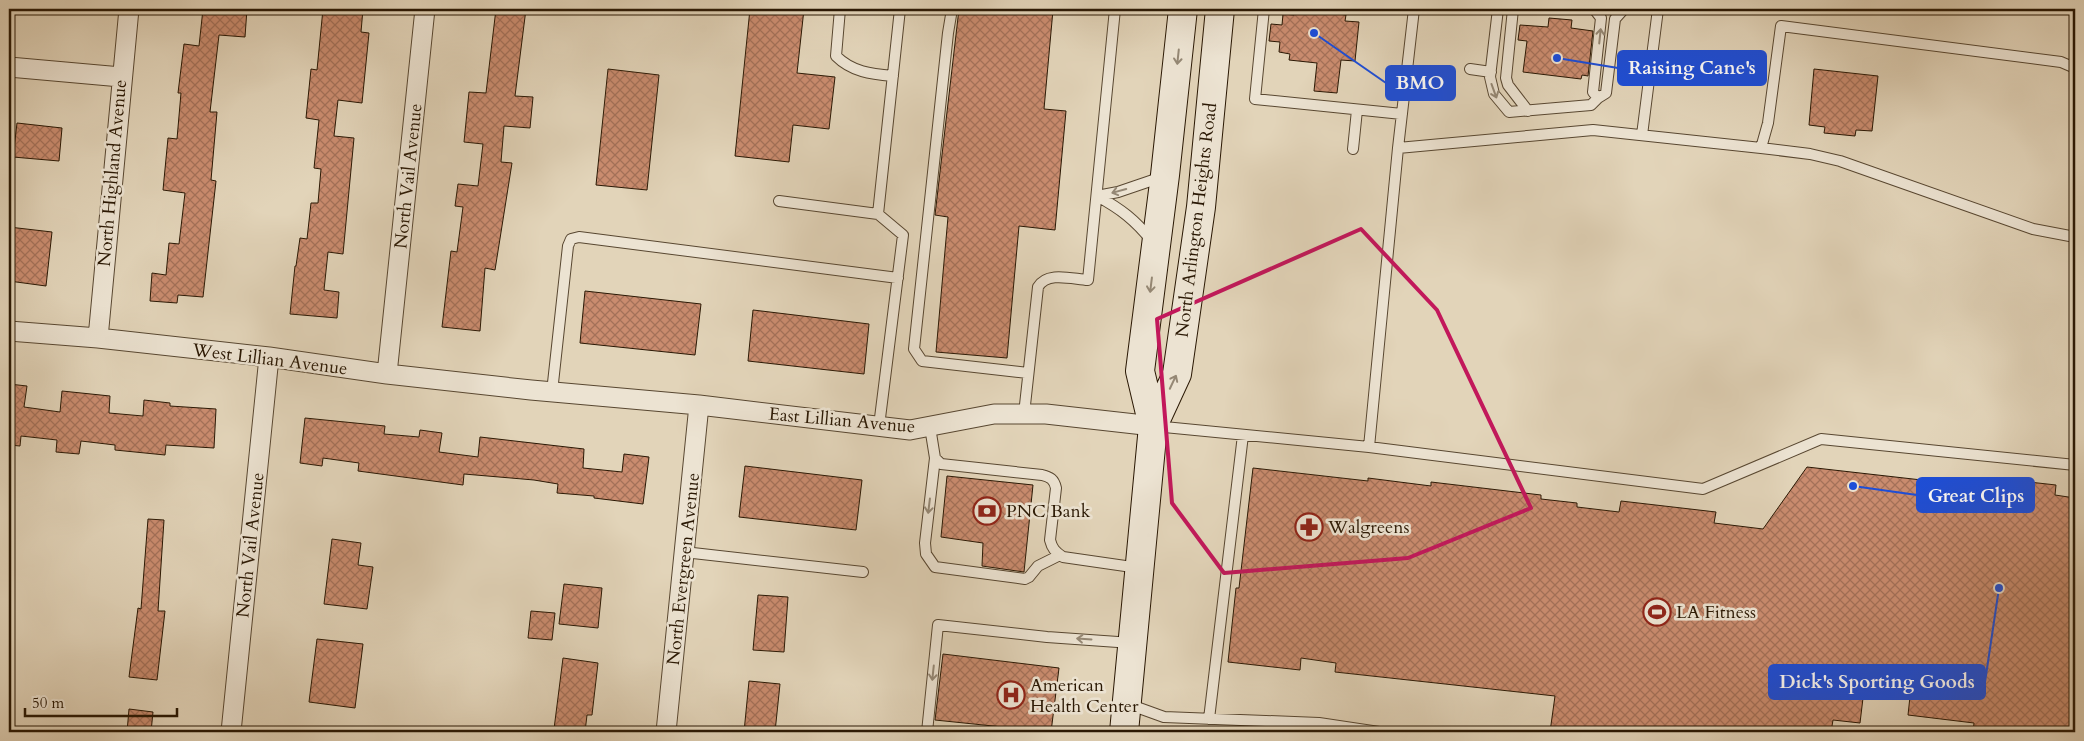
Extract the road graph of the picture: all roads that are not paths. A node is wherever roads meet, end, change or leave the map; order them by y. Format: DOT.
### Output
graph roads {
  1 [pos="129,9"];
  2 [pos="425,9"];
  3 [pos="840,9"];
  4 [pos="900,9"];
  5 [pos="952,9"];
  6 [pos="1116,9"];
  7 [pos="1183,9"];
  8 [pos="1220,9"];
  9 [pos="1264,9"];
  10 [pos="1414,9"];
  11 [pos="1498,9"];
  12 [pos="1513,9"];
  13 [pos="1594,9"];
  14 [pos="1624,9"];
  15 [pos="1654,9"];
  16 [pos="9,68"];
  17 [pos="2075,68"];
  18 [pos="1470,69"];
  19 [pos="1491,72"];
  20 [pos="893,76"];
  21 [pos="121,77"];
  22 [pos="1598,98"];
  23 [pos="1357,110"];
  24 [pos="1528,111"];
  25 [pos="1402,114"];
  26 [pos="1642,135"];
  27 [pos="1398,148"];
  28 [pos="1761,148"];
  29 [pos="1353,149"];
  30 [pos="1165,176"];
  31 [pos="1097,196"];
  32 [pos="779,201"];
  33 [pos="878,214"];
  34 [pos="2075,237"];
  35 [pos="1156,245"];
  36 [pos="898,278"];
  37 [pos="9,332"];
  38 [pos="98,338"];
  39 [pos="269,357"];
  40 [pos="1028,373"];
  41 [pos="388,374"];
  42 [pos="531,390"];
  43 [pos="552,392"];
  44 [pos="699,405"];
  45 [pos="1024,414"];
  46 [pos="879,426"];
  47 [pos="1152,426"];
  48 [pos="930,427"];
  49 [pos="1243,435"];
  50 [pos="1369,447"];
  51 [pos="935,458"];
  52 [pos="2075,465"];
  53 [pos="684,552"];
  54 [pos="1060,555"];
  55 [pos="1140,568"];
  56 [pos="863,572"];
  57 [pos="1133,643"];
  58 [pos="1127,704"];
  59 [pos="1209,720"];
  60 [pos="230,732"];
  61 [pos="666,732"];
  62 [pos="927,732"];
  63 [pos="1124,732"];
  64 [pos="1379,732"];
  1 -- 21 [label="street, North Highland Avenue"];
  2 -- 41 [label="street, North Vail Avenue"];
  3 -- 20 [label="lane"];
  4 -- 20 [label="lane"];
  5 -- 40 [label="lane"];
  6 -- 31 [label="lane"];
  7 -- 30 [label="main road, North Arlington Heights Road, one-way"];
  47 -- 8 [label="main road, North Arlington Heights Road, one-way"];
  9 -- 23 [label="lane"];
  10 -- 25 [label="lane"];
  11 -- 19 [label="lane"];
  12 -- 24 [label="lane"];
  22 -- 13 [label="lane, one-way"];
  14 -- 22 [label="lane"];
  15 -- 26 [label="lane"];
  16 -- 21 [label="street"];
  17 -- 28 [label="lane"];
  18 -- 19 [label="lane"];
  19 -- 24 [label="lane, one-way"];
  20 -- 33 [label="lane"];
  21 -- 38 [label="street, North Highland Avenue"];
  22 -- 24 [label="lane"];
  23 -- 25 [label="lane"];
  23 -- 29 [label="lane"];
  25 -- 27 [label="lane"];
  26 -- 27 [label="lane"];
  26 -- 28 [label="lane"];
  27 -- 50 [label="lane"];
  28 -- 34 [label="lane"];
  30 -- 31 [label="lane, one-way"];
  30 -- 35 [label="main road, North Arlington Heights Road"];
  31 -- 35 [label="lane"];
  31 -- 40 [label="lane"];
  32 -- 33 [label="lane"];
  33 -- 36 [label="lane"];
  35 -- 47 [label="main road, North Arlington Heights Road, one-way"];
  36 -- 43 [label="lane"];
  36 -- 46 [label="lane"];
  37 -- 38 [label="street, West Lillian Avenue"];
  38 -- 39 [label="street, West Lillian Avenue"];
  39 -- 41 [label="street, West Lillian Avenue"];
  39 -- 60 [label="street, North Vail Avenue"];
  40 -- 45 [label="lane"];
  41 -- 42 [label="street, West Lillian Avenue"];
  42 -- 43 [label="street, East Lillian Avenue"];
  43 -- 44 [label="street, East Lillian Avenue"];
  44 -- 46 [label="street, East Lillian Avenue"];
  44 -- 53 [label="street, North Evergreen Avenue"];
  45 -- 47 [label="street, East Lillian Avenue"];
  45 -- 48 [label="street, East Lillian Avenue"];
  46 -- 48 [label="street, East Lillian Avenue"];
  47 -- 49 [label="lane"];
  47 -- 55 [label="main road, North Arlington Heights Road"];
  48 -- 51 [label="lane"];
  49 -- 50 [label="lane"];
  49 -- 59 [label="lane"];
  50 -- 52 [label="lane"];
  51 -- 54 [label="lane"];
  51 -- 54 [label="lane, one-way"];
  53 -- 56 [label="lane"];
  53 -- 61 [label="street, North Evergreen Avenue"];
  54 -- 55 [label="lane"];
  55 -- 57 [label="main road, North Arlington Heights Road"];
  57 -- 58 [label="main road, North Arlington Heights Road"];
  57 -- 62 [label="lane, one-way"];
  58 -- 59 [label="lane"];
  58 -- 63 [label="main road, North Arlington Heights Road"];
  59 -- 64 [label="lane"];
}
